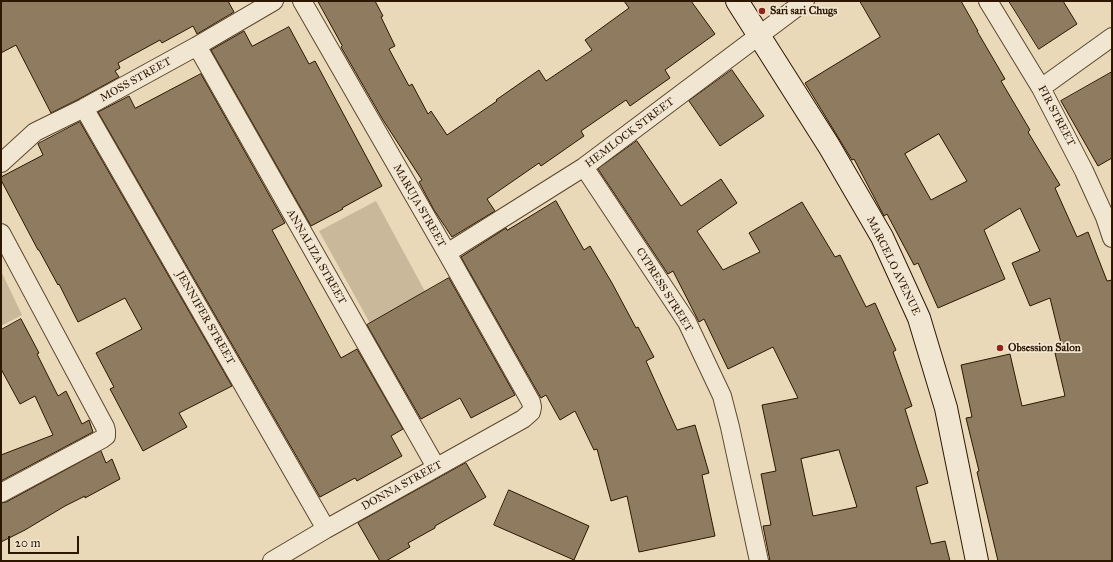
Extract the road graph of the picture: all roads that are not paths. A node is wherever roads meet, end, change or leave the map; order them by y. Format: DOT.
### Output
graph roads {
  1 [pos="274,1"];
  2 [pos="302,1"];
  3 [pos="737,1"];
  4 [pos="806,1"];
  5 [pos="988,1"];
  6 [pos="759,36"];
  7 [pos="1112,37"];
  8 [pos="197,46"];
  9 [pos="1041,88"];
  10 [pos="84,108"];
  11 [pos="1,163"];
  12 [pos="584,167"];
  13 [pos="1,232"];
  14 [pos="1112,238"];
  15 [pos="447,253"];
  16 [pos="531,412"];
  17 [pos="436,467"];
  18 [pos="1,493"];
  19 [pos="326,529"];
  20 [pos="272,561"];
  21 [pos="759,561"];
  22 [pos="977,561"];
  1 -- 8 [label="street, MOSS STREET"];
  2 -- 15 [label="street, MARUJA STREET"];
  3 -- 6 [label="street, MARCELO AVENUE"];
  4 -- 6 [label="street, HEMLOCK STREET"];
  5 -- 9 [label="street, FIR STREET"];
  6 -- 12 [label="street, HEMLOCK STREET"];
  6 -- 22 [label="street, MARCELO AVENUE"];
  7 -- 9 [label="street"];
  8 -- 10 [label="street, MOSS STREET"];
  8 -- 17 [label="street, ANNALIZA STREET"];
  9 -- 14 [label="street, FIR STREET"];
  10 -- 11 [label="street, MOSS STREET"];
  10 -- 19 [label="street, JENNIFER STREET"];
  12 -- 15 [label="street, HEMLOCK STREET"];
  12 -- 21 [label="street, CYPRESS STREET"];
  13 -- 18 [label="street"];
  15 -- 16 [label="street, MARUJA STREET"];
  16 -- 17 [label="street, DONNA STREET"];
  17 -- 19 [label="street, DONNA STREET"];
  19 -- 20 [label="street, DONNA STREET"];
}
